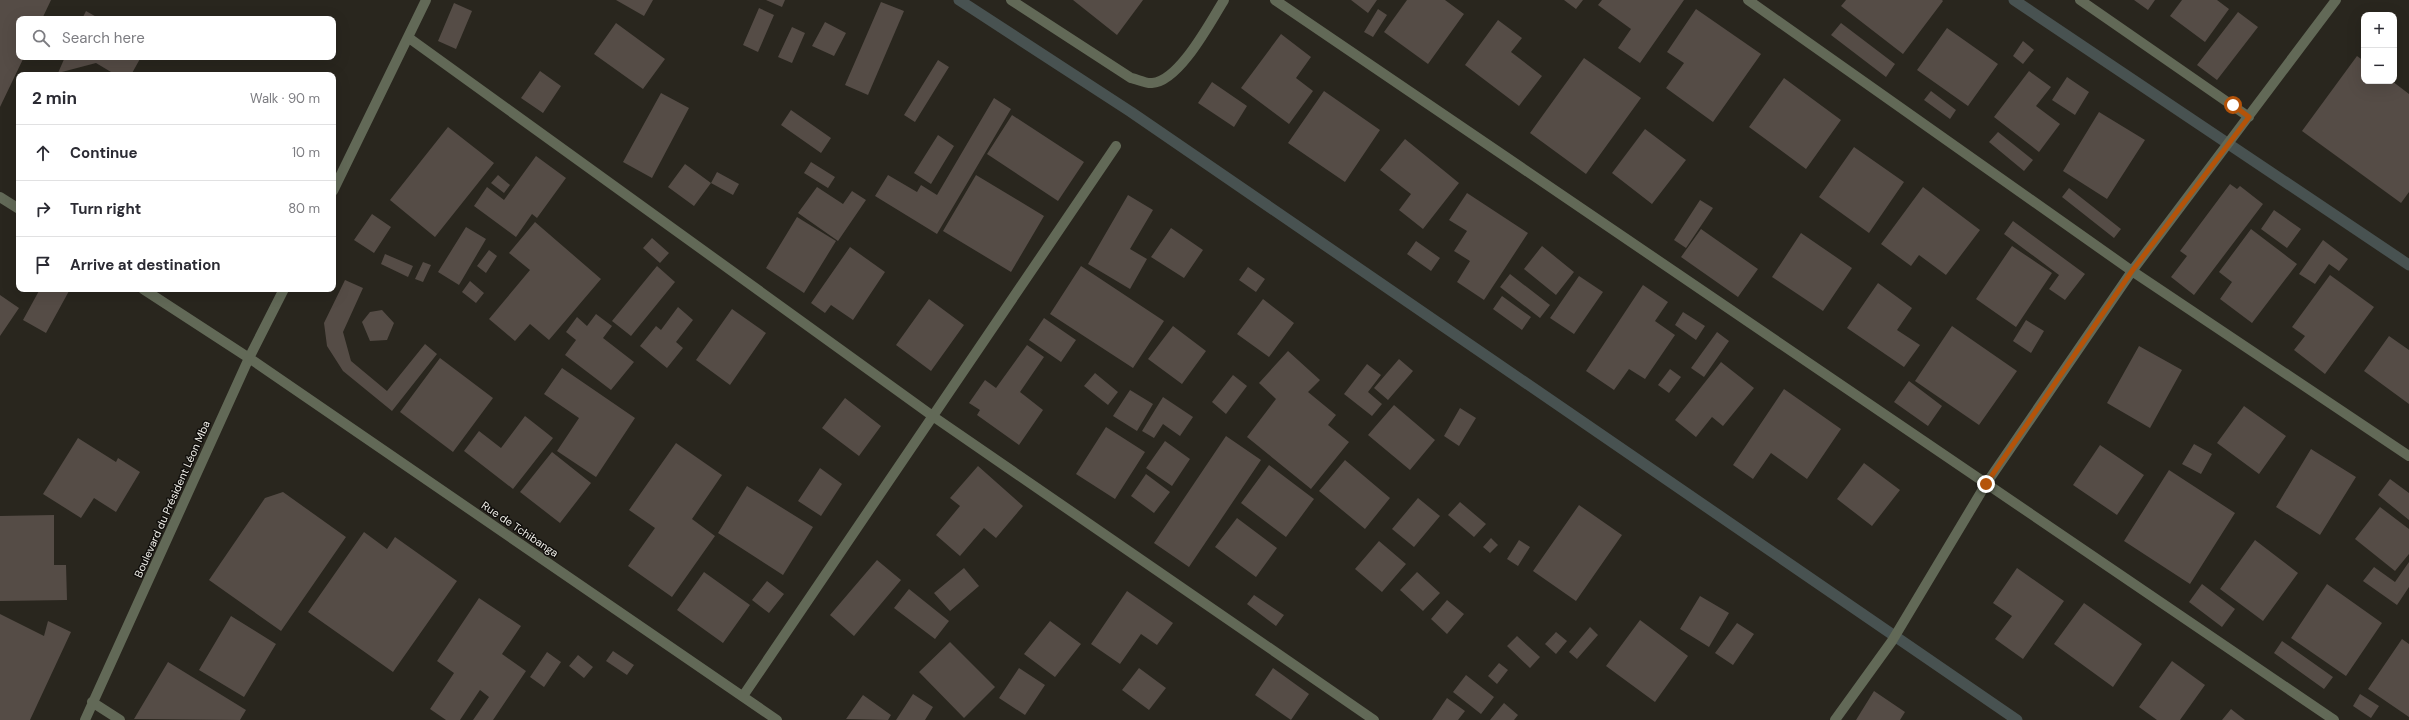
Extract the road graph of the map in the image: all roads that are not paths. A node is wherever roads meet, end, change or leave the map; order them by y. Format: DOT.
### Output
graph roads {
  1 [pos="426,0"];
  2 [pos="1011,0"];
  3 [pos="1224,0"];
  4 [pos="1275,0"];
  5 [pos="1748,0"];
  6 [pos="2080,0"];
  7 [pos="2336,0"];
  8 [pos="409,38"];
  9 [pos="2247,120"];
  10 [pos="1116,146"];
  11 [pos="336,184"];
  12 [pos="0,197"];
  13 [pos="16,207"];
  14 [pos="2132,271"];
  15 [pos="148,292"];
  16 [pos="282,292"];
  17 [pos="249,358"];
  18 [pos="934,417"];
  19 [pos="2409,456"];
  20 [pos="1986,484"];
  21 [pos="743,696"];
  22 [pos="92,702"];
  23 [pos="85,720"];
  24 [pos="120,720"];
  25 [pos="777,720"];
  26 [pos="1374,720"];
  27 [pos="1835,720"];
  28 [pos="2334,720"];
  1 -- 8 [label="street"];
  2 -- 3 [label="street"];
  4 -- 20 [label="street"];
  5 -- 14 [label="street"];
  6 -- 9 [label="street"];
  7 -- 9 [label="street"];
  8 -- 11 [label="street"];
  8 -- 18 [label="street"];
  9 -- 14 [label="street"];
  10 -- 18 [label="street"];
  12 -- 13 [label="street"];
  14 -- 19 [label="street"];
  14 -- 20 [label="street"];
  15 -- 17 [label="street, Rue de Tchibanga"];
  16 -- 17 [label="street, Boulevard du Président Léon Mba"];
  17 -- 21 [label="street, Rue de Tchibanga"];
  17 -- 22 [label="street, Boulevard du Président Léon Mba"];
  18 -- 21 [label="street"];
  18 -- 26 [label="street"];
  20 -- 27 [label="street"];
  20 -- 28 [label="street"];
  21 -- 25 [label="street, Rue de Tchibanga"];
  22 -- 23 [label="street, Boulevard du Président Léon Mba"];
  22 -- 24 [label="street"];
}
